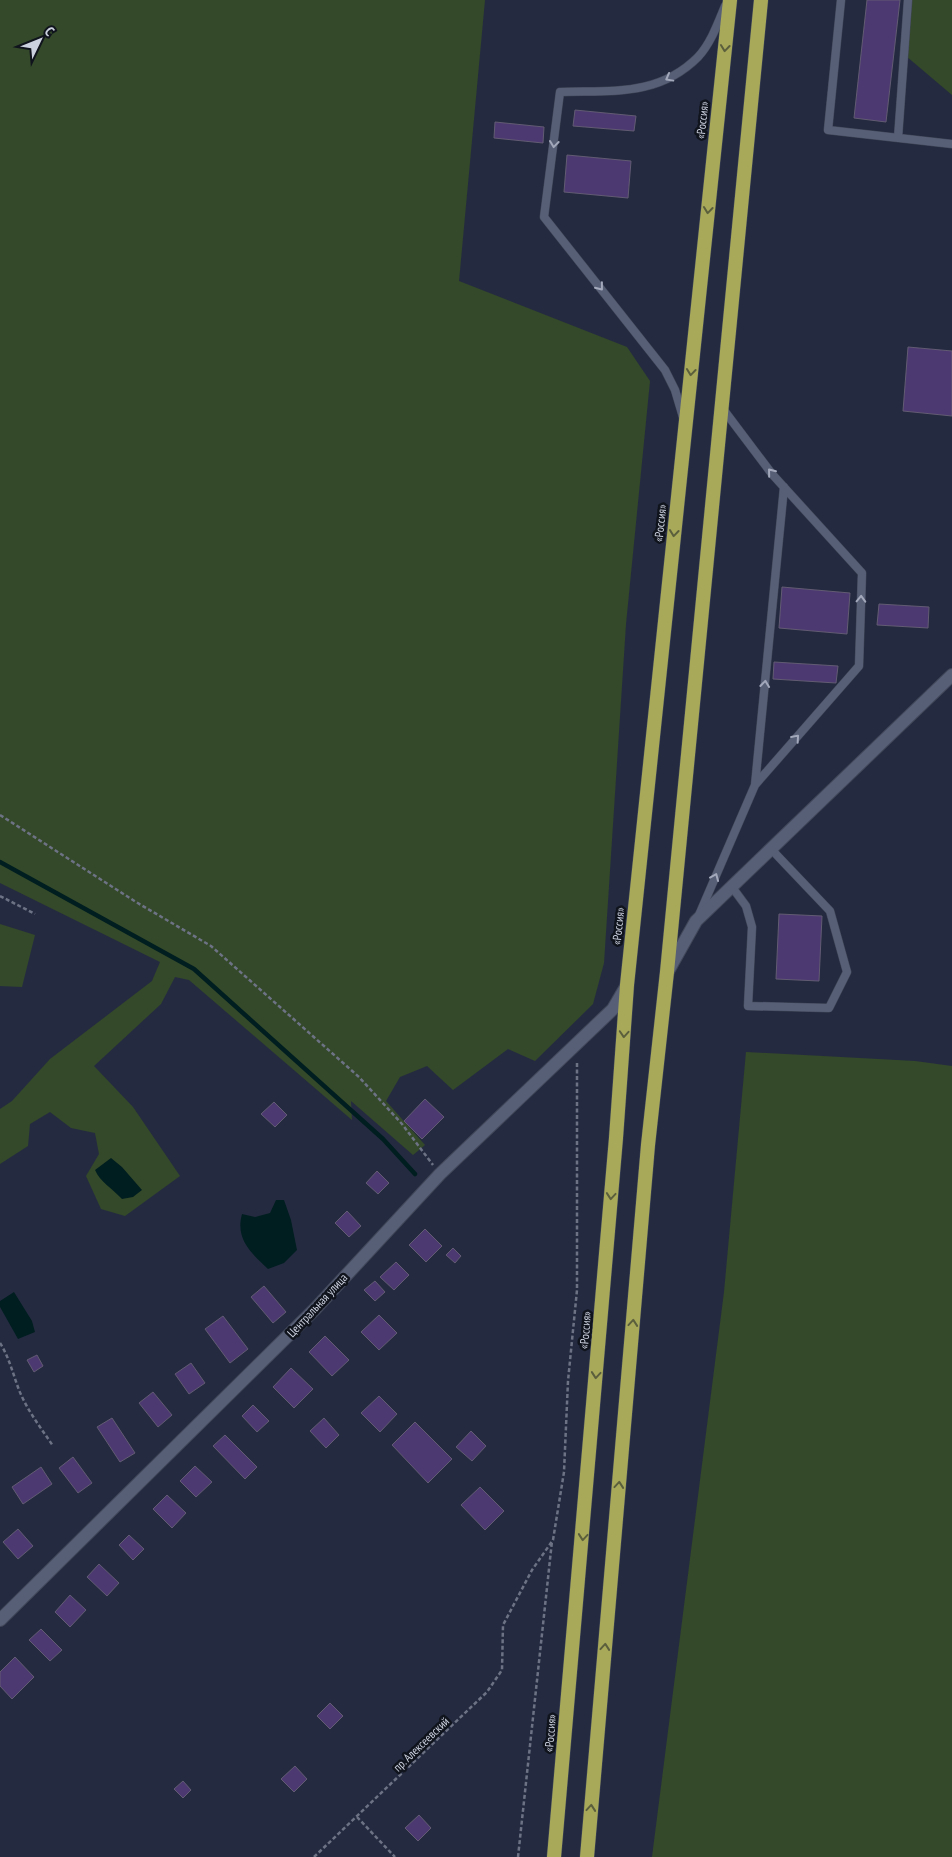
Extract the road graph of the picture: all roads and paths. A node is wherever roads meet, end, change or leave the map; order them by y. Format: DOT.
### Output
graph roads {
  1 [pos="729,0"];
  2 [pos="761,0"];
  3 [pos="841,0"];
  4 [pos="908,0"];
  5 [pos="898,138"];
  6 [pos="952,144"];
  7 [pos="722,407"];
  8 [pos="685,426"];
  9 [pos="784,487"];
  10 [pos="952,675"];
  11 [pos="755,785"];
  12 [pos="0,815"];
  13 [pos="771,849"];
  14 [pos="732,887"];
  15 [pos="0,896"];
  16 [pos="35,914"];
  17 [pos="696,921"];
  18 [pos="667,972"];
  19 [pos="627,985"];
  20 [pos="577,1044"];
  21 [pos="440,1174"];
  22 [pos="0,1343"];
  23 [pos="53,1446"];
  24 [pos="553,1540"];
  25 [pos="0,1620"];
  26 [pos="357,1817"];
  27 [pos="314,1857"];
  28 [pos="396,1857"];
  29 [pos="518,1857"];
  30 [pos="554,1857"];
  31 [pos="587,1857"];
  1 -- 8 [label="highway, «Россия», one-way"];
  1 -- 8 [label="lane, one-way"];
  2 -- 7 [label="highway"];
  3 -- 5 [label="lane"];
  4 -- 5 [label="lane"];
  5 -- 6 [label="lane"];
  9 -- 7 [label="lane, one-way"];
  7 -- 18 [label="highway"];
  8 -- 19 [label="highway, «Россия», one-way"];
  11 -- 9 [label="lane, one-way"];
  11 -- 9 [label="lane, one-way"];
  10 -- 13 [label="street"];
  17 -- 11 [label="lane, one-way"];
  12 -- 21 [label="path"];
  13 -- 14 [label="street"];
  13 -- 14 [label="lane"];
  14 -- 17 [label="street"];
  15 -- 16 [label="path"];
  17 -- 18 [label="street"];
  31 -- 18 [label="highway, one-way"];
  19 -- 20 [label="street, Центральная улица"];
  19 -- 30 [label="highway, «Россия», one-way"];
  20 -- 21 [label="street, Центральная улица"];
  20 -- 24 [label="path"];
  21 -- 25 [label="street, Центральная улица"];
  22 -- 23 [label="path"];
  24 -- 26 [label="path, пр. Алексеевский"];
  24 -- 29 [label="path"];
  26 -- 27 [label="path, пр. Алексеевский"];
  26 -- 28 [label="path"];
}
